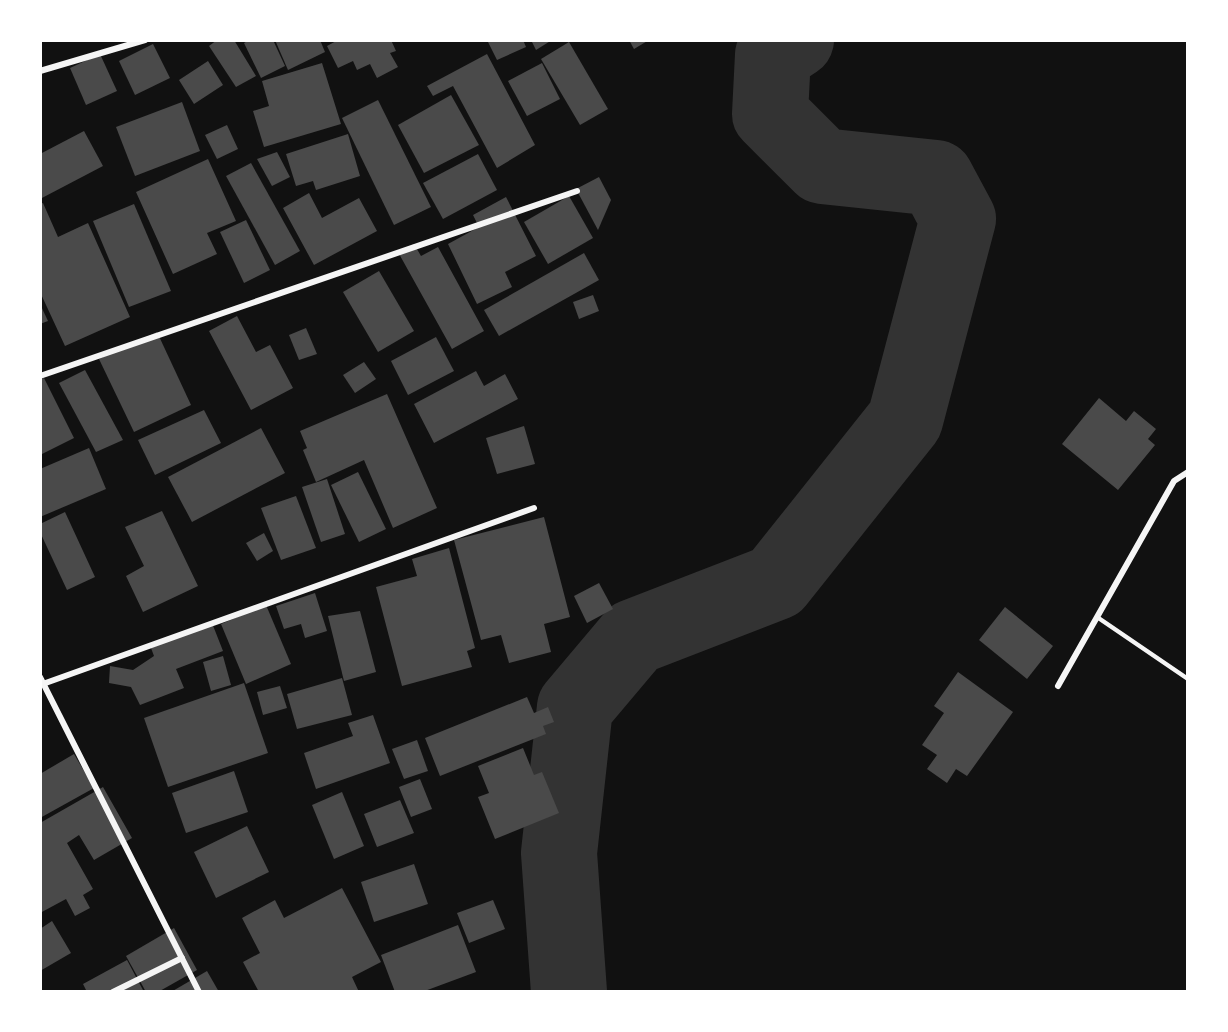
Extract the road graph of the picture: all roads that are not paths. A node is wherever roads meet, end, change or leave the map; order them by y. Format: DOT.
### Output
graph roads {
  1 [pos="145,40"];
  2 [pos="40,71"];
  3 [pos="577,191"];
  4 [pos="40,376"];
  5 [pos="1188,472"];
  6 [pos="534,508"];
  7 [pos="1097,617"];
  8 [pos="1188,679"];
  9 [pos="42,682"];
  10 [pos="1058,686"];
  11 [pos="182,958"];
  12 [pos="113,992"];
  13 [pos="199,992"];
  1 -- 2 [label="street"];
  3 -- 4 [label="street"];
  5 -- 7 [label="street"];
  6 -- 9 [label="street"];
  7 -- 8 [label="lane"];
  7 -- 10 [label="street"];
  9 -- 11 [label="street"];
  11 -- 12 [label="street"];
  11 -- 13 [label="street"];
}
